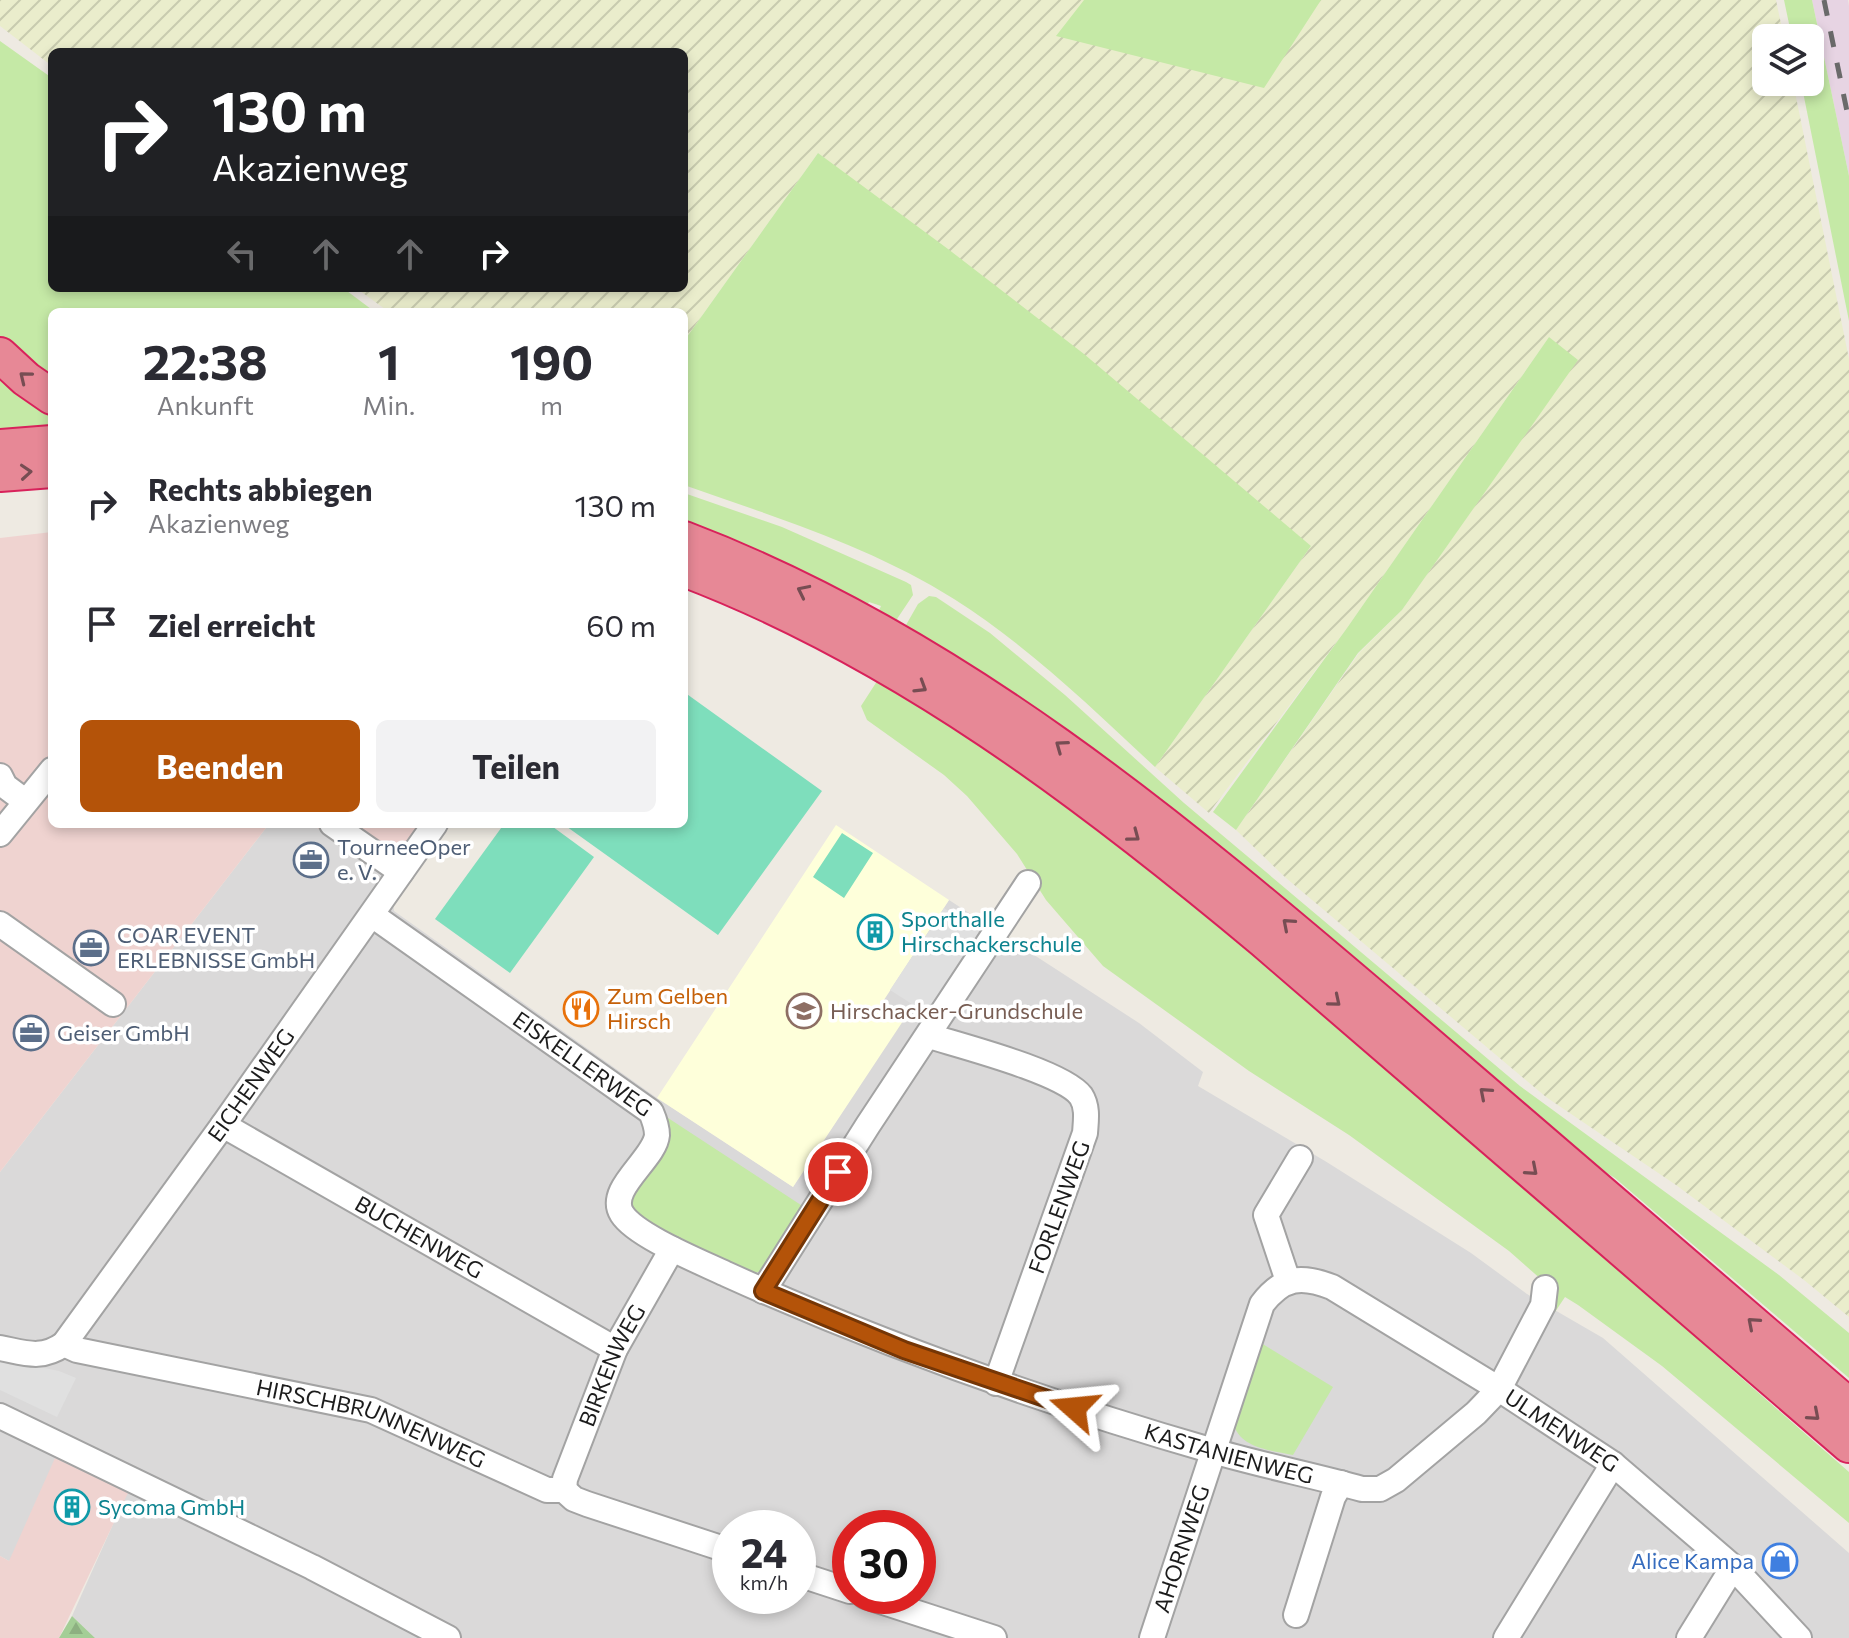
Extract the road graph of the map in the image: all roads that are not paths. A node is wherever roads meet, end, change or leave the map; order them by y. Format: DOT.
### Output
graph roads {
  1 [pos="0,355"];
  2 [pos="48,394"];
  3 [pos="48,443"];
  4 [pos="0,447"];
  5 [pos="48,470"];
  6 [pos="0,474"];
  7 [pos="688,541"];
  8 [pos="688,571"];
  9 [pos="48,775"];
  10 [pos="0,776"];
  11 [pos="25,801"];
  12 [pos="338,828"];
  13 [pos="432,828"];
  14 [pos="0,834"];
  15 [pos="401,872"];
  16 [pos="1028,883"];
  17 [pos="372,915"];
  18 [pos="0,924"];
  19 [pos="113,1004"];
  20 [pos="929,1036"];
  21 [pos="223,1125"];
  22 [pos="1300,1158"];
  23 [pos="672,1249"];
  24 [pos="1288,1281"];
  25 [pos="1545,1288"];
  26 [pos="763,1291"];
  27 [pos="64,1344"];
  28 [pos="0,1348"];
  29 [pos="615,1349"];
  30 [pos="1812,1374"];
  31 [pos="996,1383"];
  32 [pos="1849,1386"];
  33 [pos="1499,1389"];
  34 [pos="1849,1406"];
  35 [pos="0,1416"];
  36 [pos="1849,1445"];
  37 [pos="1214,1451"];
  38 [pos="1613,1464"];
  39 [pos="1341,1483"];
  40 [pos="564,1490"];
  41 [pos="712,1545"];
  42 [pos="1733,1567"];
  43 [pos="920,1614"];
  44 [pos="1296,1615"];
  45 [pos="448,1638"];
  46 [pos="994,1638"];
  47 [pos="1152,1638"];
  48 [pos="1506,1638"];
  49 [pos="1689,1638"];
  50 [pos="1799,1638"];
  2 -- 1 [label="highway, one-way"];
  3 -- 4 [label="highway"];
  6 -- 5 [label="highway, one-way"];
  30 -- 7 [label="highway, one-way"];
  8 -- 36 [label="highway, one-way"];
  9 -- 11 [label="street"];
  10 -- 11 [label="street"];
  11 -- 14 [label="street"];
  12 -- 15 [label="street"];
  13 -- 15 [label="street, EICHENWEG"];
  15 -- 17 [label="street, EICHENWEG"];
  16 -- 20 [label="street"];
  17 -- 21 [label="street, EICHENWEG"];
  17 -- 23 [label="street, EISKELLERWEG"];
  18 -- 19 [label="street"];
  20 -- 26 [label="street"];
  20 -- 31 [label="street, FORLENWEG"];
  21 -- 27 [label="street, EICHENWEG"];
  21 -- 29 [label="street, BUCHENWEG"];
  22 -- 24 [label="street"];
  23 -- 26 [label="street, KASTANIENWEG"];
  23 -- 29 [label="street, BIRKENWEG"];
  24 -- 33 [label="street, ULMENWEG"];
  24 -- 37 [label="street, AHORNWEG"];
  25 -- 33 [label="street, KASTANIENWEG"];
  26 -- 31 [label="street, KASTANIENWEG"];
  27 -- 28 [label="street, HIRSCHBRUNNENWEG"];
  27 -- 40 [label="street, HIRSCHBRUNNENWEG"];
  29 -- 40 [label="street, BIRKENWEG"];
  30 -- 32 [label="highway"];
  30 -- 34 [label="highway"];
  31 -- 37 [label="street, KASTANIENWEG"];
  33 -- 38 [label="street, ULMENWEG"];
  33 -- 39 [label="street, KASTANIENWEG"];
  35 -- 45 [label="street"];
  37 -- 39 [label="street, KASTANIENWEG"];
  37 -- 47 [label="street, AHORNWEG"];
  38 -- 42 [label="street, ULMENWEG"];
  38 -- 48 [label="street"];
  39 -- 44 [label="street, KASTANIENWEG"];
  40 -- 41 [label="street, HIRSCHBRUNNENWEG"];
  42 -- 49 [label="street"];
  42 -- 50 [label="street, ULMENWEG"];
  43 -- 46 [label="street"];
}
